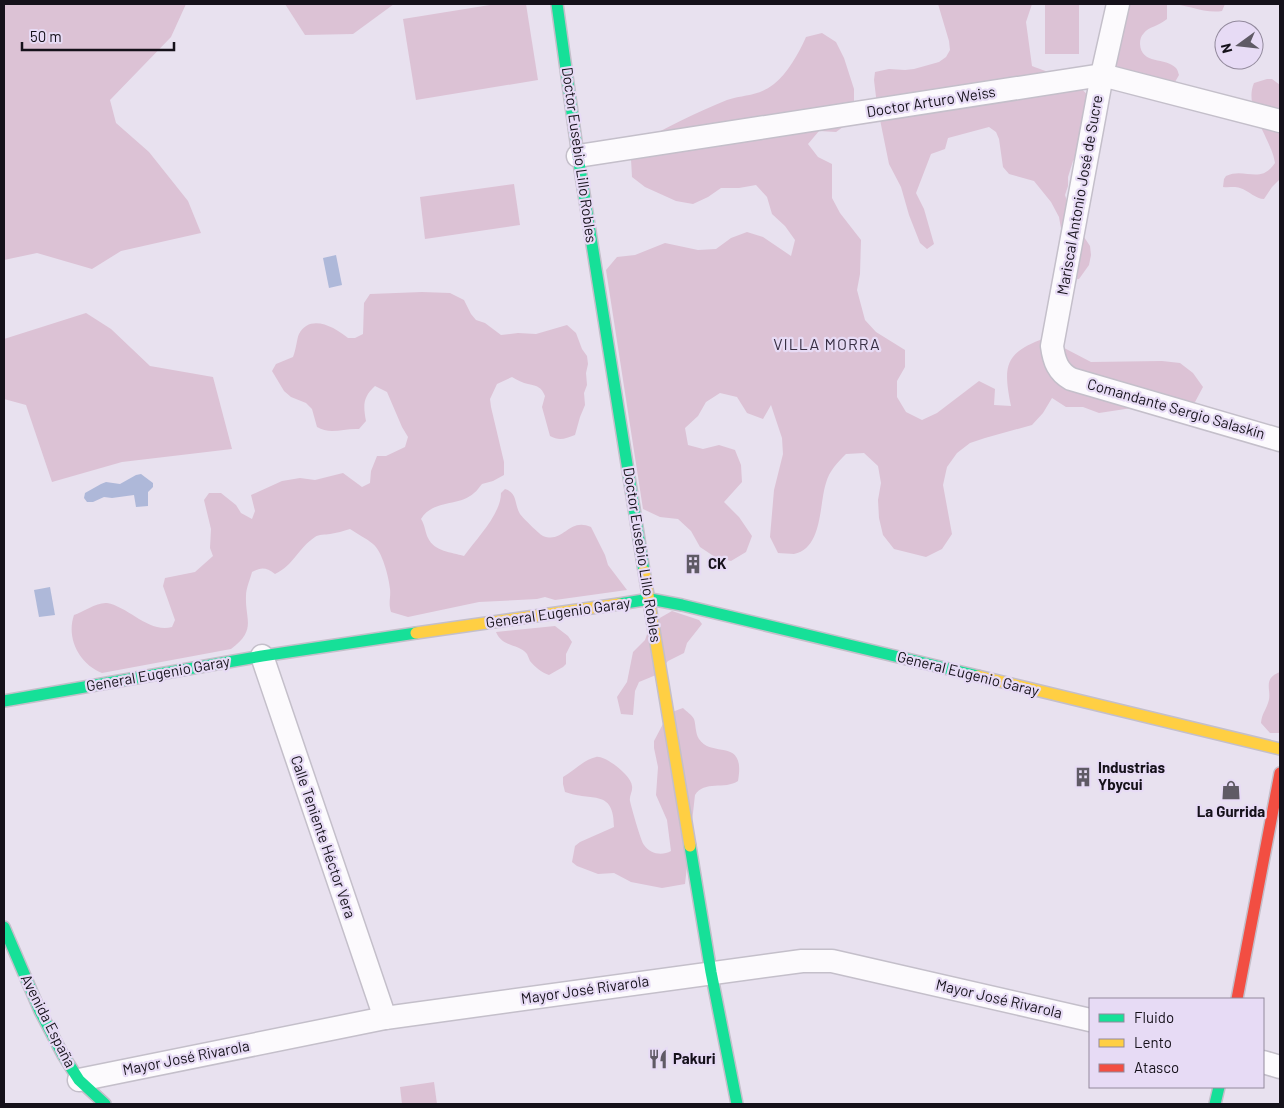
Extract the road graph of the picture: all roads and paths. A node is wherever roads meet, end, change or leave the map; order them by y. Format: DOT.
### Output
graph roads {
  1 [pos="557,4"];
  2 [pos="1118,4"];
  3 [pos="1102,75"];
  4 [pos="1280,121"];
  5 [pos="578,156"];
  6 [pos="1071,379"];
  7 [pos="1280,440"];
  8 [pos="650,599"];
  9 [pos="262,656"];
  10 [pos="4,701"];
  11 [pos="1280,749"];
  12 [pos="1280,772"];
  13 [pos="4,927"];
  14 [pos="712,972"];
  15 [pos="1237,998"];
  16 [pos="385,1018"];
  17 [pos="1089,1020"];
  18 [pos="1264,1062"];
  19 [pos="1280,1067"];
  20 [pos="79,1080"];
  21 [pos="1219,1088"];
  22 [pos="106,1104"];
  23 [pos="737,1104"];
  24 [pos="1215,1104"];
  1 -- 5 [label="street, Doctor Eusebio Lillo Robles"];
  2 -- 3 [label="street, Mariscal Antonio José de Sucre"];
  3 -- 4 [label="street, Doctor Arturo Weiss"];
  3 -- 5 [label="street, Doctor Arturo Weiss"];
  3 -- 6 [label="street, Mariscal Antonio José de Sucre"];
  5 -- 8 [label="street, Doctor Eusebio Lillo Robles"];
  6 -- 7 [label="street, Comandante Sergio Salaskín"];
  8 -- 9 [label="street, General Eugenio Garay"];
  8 -- 11 [label="street, General Eugenio Garay"];
  8 -- 14 [label="street, Doctor Eusebio Lillo Robles"];
  9 -- 10 [label="street, General Eugenio Garay"];
  9 -- 16 [label="street, Calle Teniente Héctor Vera"];
  12 -- 15 [label="street"];
  13 -- 20 [label="street, Avenida España"];
  14 -- 16 [label="street, Mayor José Rivarola"];
  14 -- 17 [label="street, Mayor José Rivarola"];
  14 -- 23 [label="street, Doctor Eusebio Lillo Robles"];
  16 -- 20 [label="street, Mayor José Rivarola"];
  18 -- 19 [label="street"];
  20 -- 22 [label="street, Avenida España"];
  21 -- 24 [label="street"];
}
